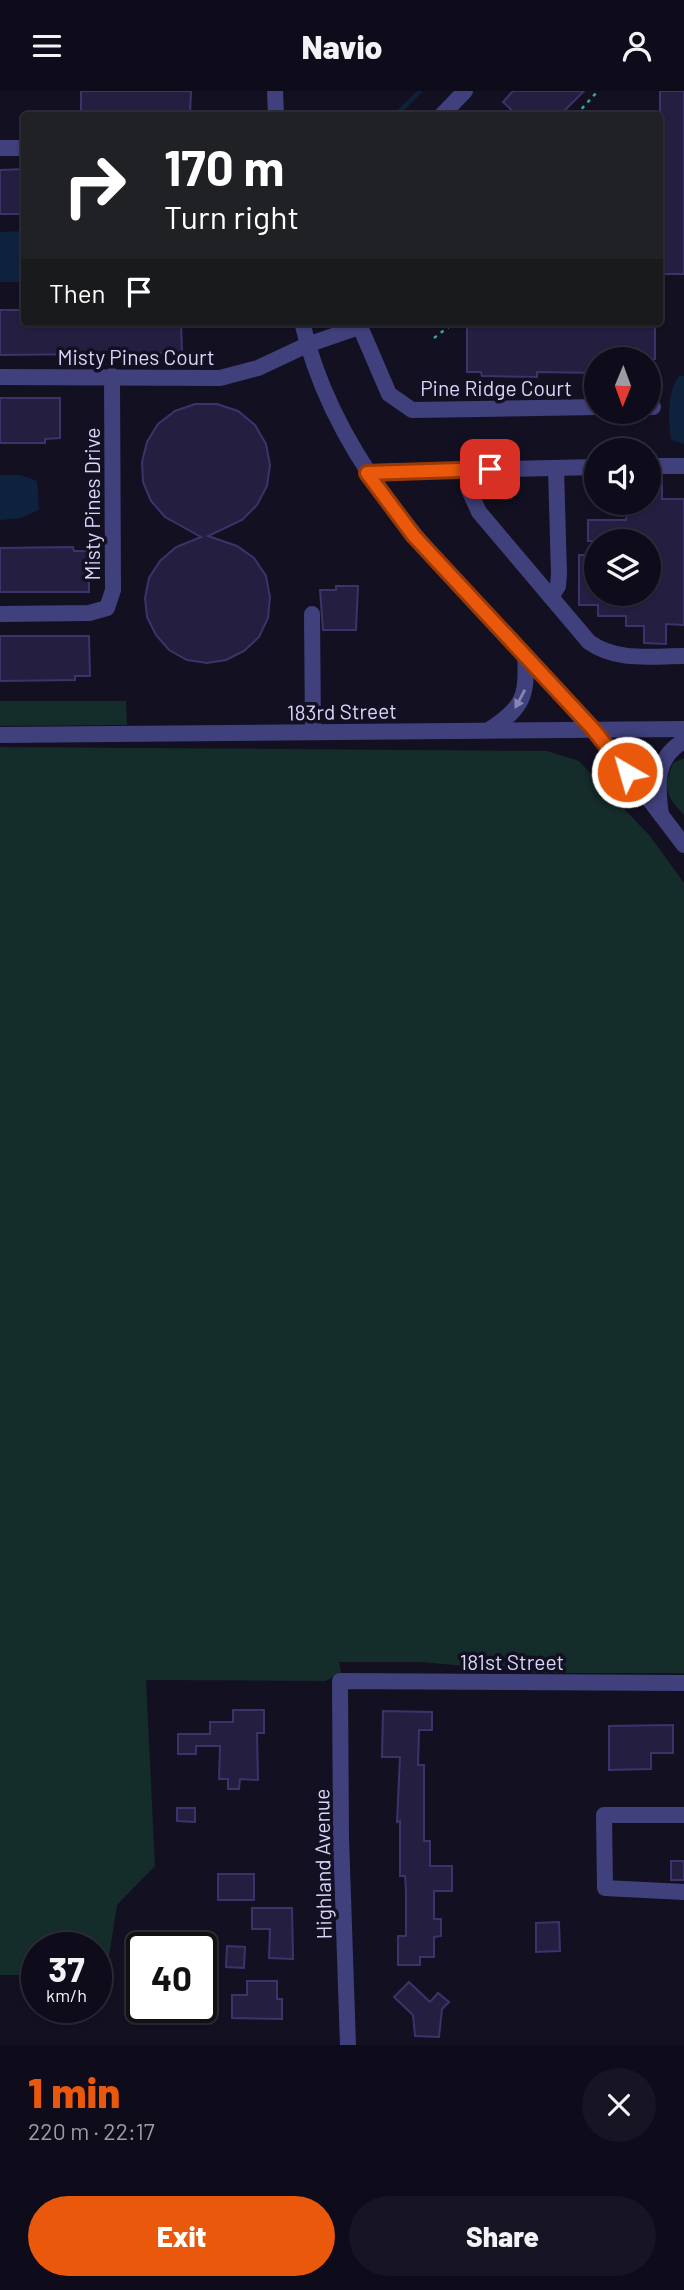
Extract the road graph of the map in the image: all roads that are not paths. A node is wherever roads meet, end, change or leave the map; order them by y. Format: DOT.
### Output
graph roads {
  1 [pos="275,91"];
  2 [pos="466,91"];
  3 [pos="276,112"];
  4 [pos="445,112"];
  5 [pos="0,148"];
  6 [pos="21,148"];
  7 [pos="303,326"];
  8 [pos="356,326"];
  9 [pos="359,326"];
  10 [pos="307,345"];
  11 [pos="112,376"];
  12 [pos="0,377"];
  13 [pos="584,407"];
  14 [pos="661,466"];
  15 [pos="684,466"];
  16 [pos="584,467"];
  17 [pos="556,468"];
  18 [pos="468,469"];
  19 [pos="367,473"];
  20 [pos="551,597"];
  21 [pos="0,614"];
  22 [pos="312,614"];
  23 [pos="525,656"];
  24 [pos="684,656"];
  25 [pos="593,729"];
  26 [pos="684,729"];
  27 [pos="489,730"];
  28 [pos="313,733"];
  29 [pos="0,735"];
  30 [pos="684,741"];
  31 [pos="661,815"];
  32 [pos="684,845"];
  33 [pos="340,1681"];
  34 [pos="684,1683"];
  35 [pos="684,1815"];
  36 [pos="684,1892"];
  37 [pos="348,2045"];
  1 -- 3 [label="street"];
  2 -- 4 [label="street"];
  5 -- 6 [label="street"];
  7 -- 10 [label="street"];
  8 -- 10 [label="street, Misty Pines Court"];
  9 -- 13 [label="street, Pine Ridge Court"];
  10 -- 11 [label="street, Misty Pines Court"];
  10 -- 19 [label="street"];
  11 -- 12 [label="street, Misty Pines Court"];
  11 -- 21 [label="street, Misty Pines Drive"];
  14 -- 15 [label="street"];
  16 -- 17 [label="street"];
  17 -- 18 [label="street"];
  17 -- 20 [label="street"];
  18 -- 19 [label="street"];
  18 -- 20 [label="street"];
  19 -- 23 [label="street"];
  20 -- 24 [label="street"];
  22 -- 28 [label="street"];
  23 -- 25 [label="street"];
  23 -- 27 [label="street, one-way"];
  25 -- 26 [label="street, 183rd Street"];
  25 -- 27 [label="street, 183rd Street"];
  25 -- 31 [label="street"];
  27 -- 28 [label="street, 183rd Street"];
  28 -- 29 [label="street, 183rd Street"];
  30 -- 31 [label="street"];
  31 -- 32 [label="street"];
  33 -- 34 [label="street, 181st Street"];
  33 -- 37 [label="street, Highland Avenue"];
  35 -- 36 [label="street"];
}
